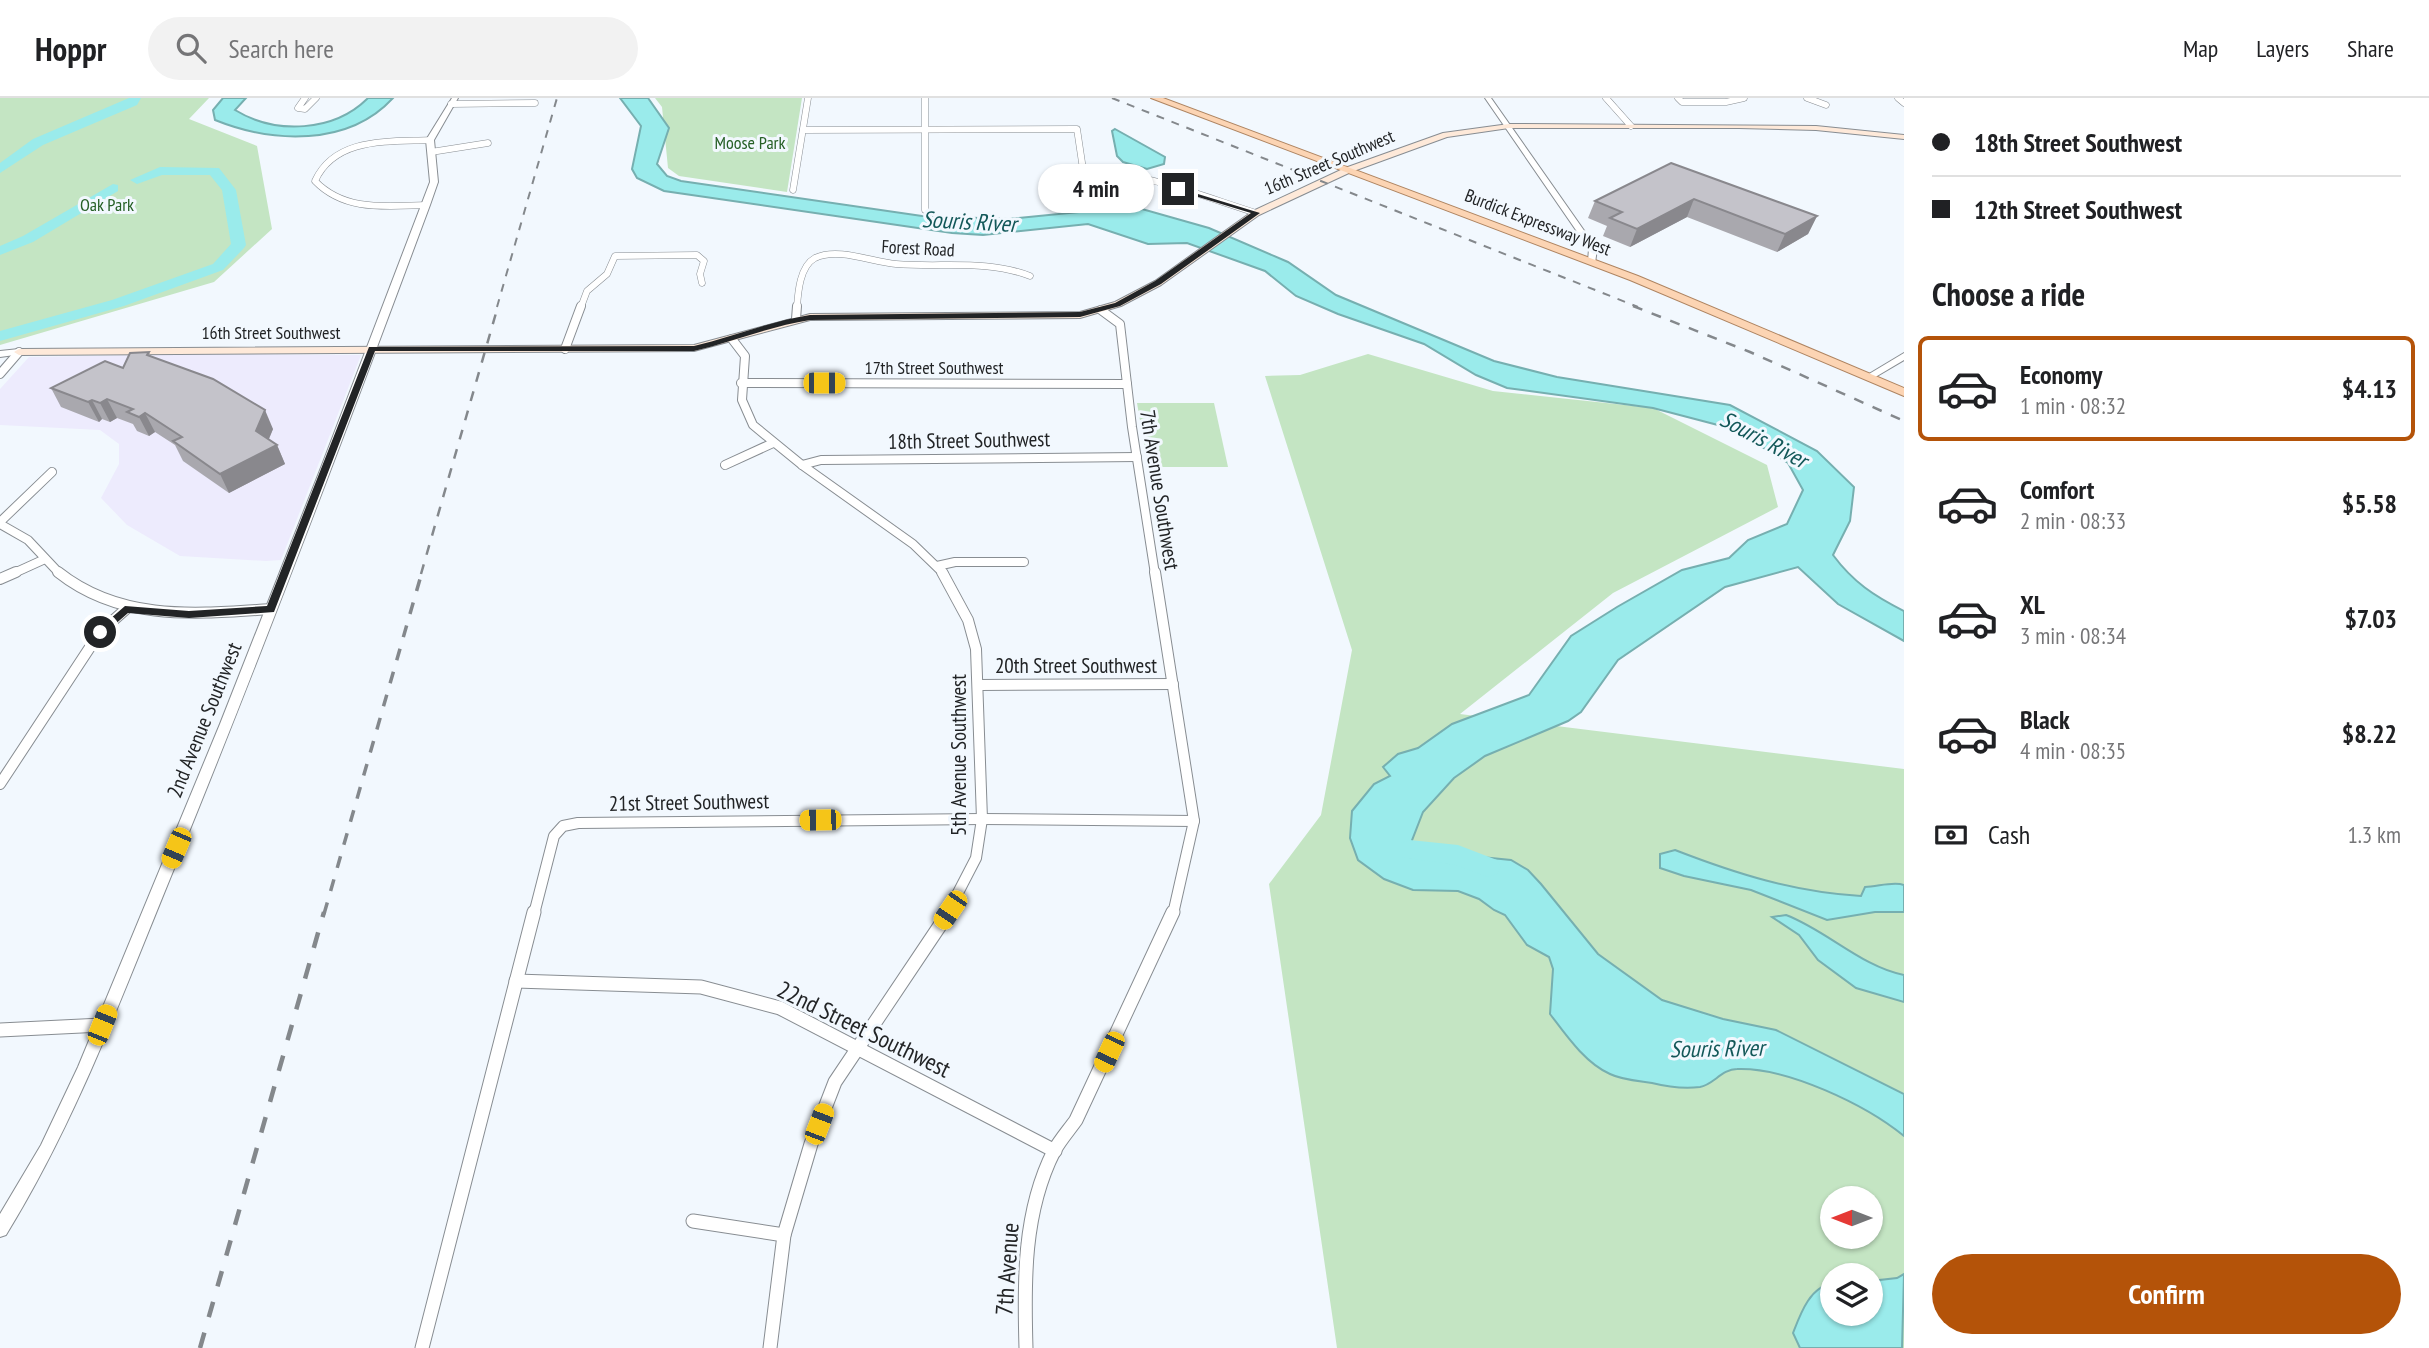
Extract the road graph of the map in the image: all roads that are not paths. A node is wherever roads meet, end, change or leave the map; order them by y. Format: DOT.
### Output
graph roads {
  1 [pos="305,98"];
  2 [pos="316,98"];
  3 [pos="808,98"];
  4 [pos="925,98"];
  5 [pos="1155,98"];
  6 [pos="1488,98"];
  7 [pos="1606,98"];
  8 [pos="1744,98"];
  9 [pos="1807,98"];
  10 [pos="1898,98"];
  11 [pos="1680,100"];
  12 [pos="453,101"];
  13 [pos="535,103"];
  14 [pos="1904,103"];
  15 [pos="1826,105"];
  16 [pos="1509,126"];
  17 [pos="1632,126"];
  18 [pos="803,130"];
  19 [pos="925,130"];
  20 [pos="1904,137"];
  21 [pos="430,140"];
  22 [pos="488,144"];
  23 [pos="431,152"];
  24 [pos="1349,170"];
  25 [pos="793,190"];
  26 [pos="426,205"];
  27 [pos="925,210"];
  28 [pos="1256,213"];
  29 [pos="1592,261"];
  30 [pos="1030,276"];
  31 [pos="702,283"];
  32 [pos="1101,310"];
  33 [pos="796,320"];
  34 [pos="732,339"];
  35 [pos="372,349"];
  36 [pos="565,349"];
  37 [pos="19,352"];
  38 [pos="0,354"];
  39 [pos="1904,356"];
  40 [pos="0,374"];
  41 [pos="1869,377"];
  42 [pos="741,383"];
  43 [pos="1127,384"];
  44 [pos="1904,392"];
  45 [pos="773,443"];
  46 [pos="1137,457"];
  47 [pos="724,465"];
  48 [pos="802,466"];
  49 [pos="52,472"];
  50 [pos="0,523"];
  51 [pos="45,559"];
  52 [pos="1024,562"];
  53 [pos="937,566"];
  54 [pos="0,579"];
  55 [pos="125,610"];
  56 [pos="271,610"];
  57 [pos="1173,684"];
  58 [pos="979,685"];
  59 [pos="0,783"];
  60 [pos="982,819"];
  61 [pos="1194,821"];
  62 [pos="516,981"];
  63 [pos="102,1025"];
  64 [pos="0,1030"];
  65 [pos="858,1049"];
  66 [pos="1055,1151"];
  67 [pos="693,1220"];
  68 [pos="0,1229"];
  69 [pos="785,1236"];
  70 [pos="422,1348"];
  71 [pos="770,1348"];
  72 [pos="1026,1348"];
  1 -- 2 [label="street"];
  3 -- 18 [label="street"];
  4 -- 19 [label="street"];
  5 -- 24 [label="main road, Burdick Expressway West"];
  6 -- 16 [label="street"];
  7 -- 17 [label="street"];
  8 -- 11 [label="street"];
  9 -- 15 [label="street"];
  10 -- 14 [label="street"];
  12 -- 13 [label="street"];
  12 -- 21 [label="street"];
  16 -- 17 [label="main road, 16th Street Southwest"];
  16 -- 24 [label="main road, 16th Street Southwest"];
  16 -- 29 [label="street"];
  17 -- 20 [label="main road, 16th Street Southwest"];
  18 -- 19 [label="street"];
  18 -- 25 [label="street"];
  19 -- 27 [label="street"];
  19 -- 28 [label="street"];
  21 -- 23 [label="street, 2nd Avenue Southwest"];
  21 -- 26 [label="street"];
  22 -- 23 [label="street"];
  23 -- 26 [label="street, 2nd Avenue Southwest"];
  24 -- 28 [label="main road, 16th Street Southwest"];
  24 -- 29 [label="main road, Burdick Expressway West"];
  26 -- 35 [label="street, 2nd Avenue Southwest"];
  28 -- 32 [label="main road, 16th Street Southwest"];
  29 -- 41 [label="main road, Burdick Expressway West"];
  30 -- 33 [label="street, Forest Road"];
  31 -- 36 [label="street"];
  32 -- 33 [label="main road, 16th Street Southwest"];
  32 -- 43 [label="street, 7th Avenue Southwest"];
  33 -- 34 [label="main road"];
  34 -- 36 [label="main road, 16th Street Southwest"];
  34 -- 42 [label="street, 5th Avenue Southwest"];
  35 -- 36 [label="main road, 16th Street Southwest"];
  35 -- 37 [label="main road, 16th Street Southwest"];
  35 -- 56 [label="street, 2nd Avenue Southwest"];
  37 -- 38 [label="street"];
  37 -- 40 [label="street"];
  39 -- 41 [label="street"];
  41 -- 44 [label="main road, Burdick Expressway West"];
  42 -- 43 [label="street, 17th Street Southwest"];
  42 -- 45 [label="street, 5th Avenue Southwest"];
  43 -- 46 [label="street, 7th Avenue Southwest"];
  45 -- 47 [label="street"];
  45 -- 48 [label="street, 5th Avenue Southwest"];
  46 -- 48 [label="street, 18th Street Southwest"];
  46 -- 57 [label="street, 7th Avenue Southwest"];
  48 -- 53 [label="street, 5th Avenue Southwest"];
  49 -- 50 [label="street"];
  50 -- 51 [label="street"];
  51 -- 54 [label="street"];
  51 -- 55 [label="street"];
  52 -- 53 [label="street"];
  53 -- 58 [label="street, 5th Avenue Southwest"];
  55 -- 56 [label="street"];
  55 -- 59 [label="street"];
  56 -- 63 [label="street, 2nd Avenue Southwest"];
  57 -- 58 [label="street, 20th Street Southwest"];
  57 -- 61 [label="street, 7th Avenue Southwest"];
  58 -- 60 [label="street, 5th Avenue Southwest"];
  60 -- 61 [label="street, 21st Street Southwest"];
  60 -- 62 [label="street, 21st Street Southwest"];
  60 -- 65 [label="street, 5th Avenue Southwest"];
  61 -- 66 [label="street, 7th Avenue"];
  62 -- 65 [label="street, 22nd Street Southwest"];
  62 -- 70 [label="street"];
  63 -- 64 [label="street"];
  63 -- 68 [label="street, 2nd Avenue Southwest"];
  65 -- 66 [label="street, 22nd Street Southwest"];
  65 -- 69 [label="street, 5th Avenue Southwest"];
  66 -- 72 [label="street, 7th Avenue"];
  67 -- 69 [label="street"];
  69 -- 71 [label="street, 5th Avenue Southwest"];
}
